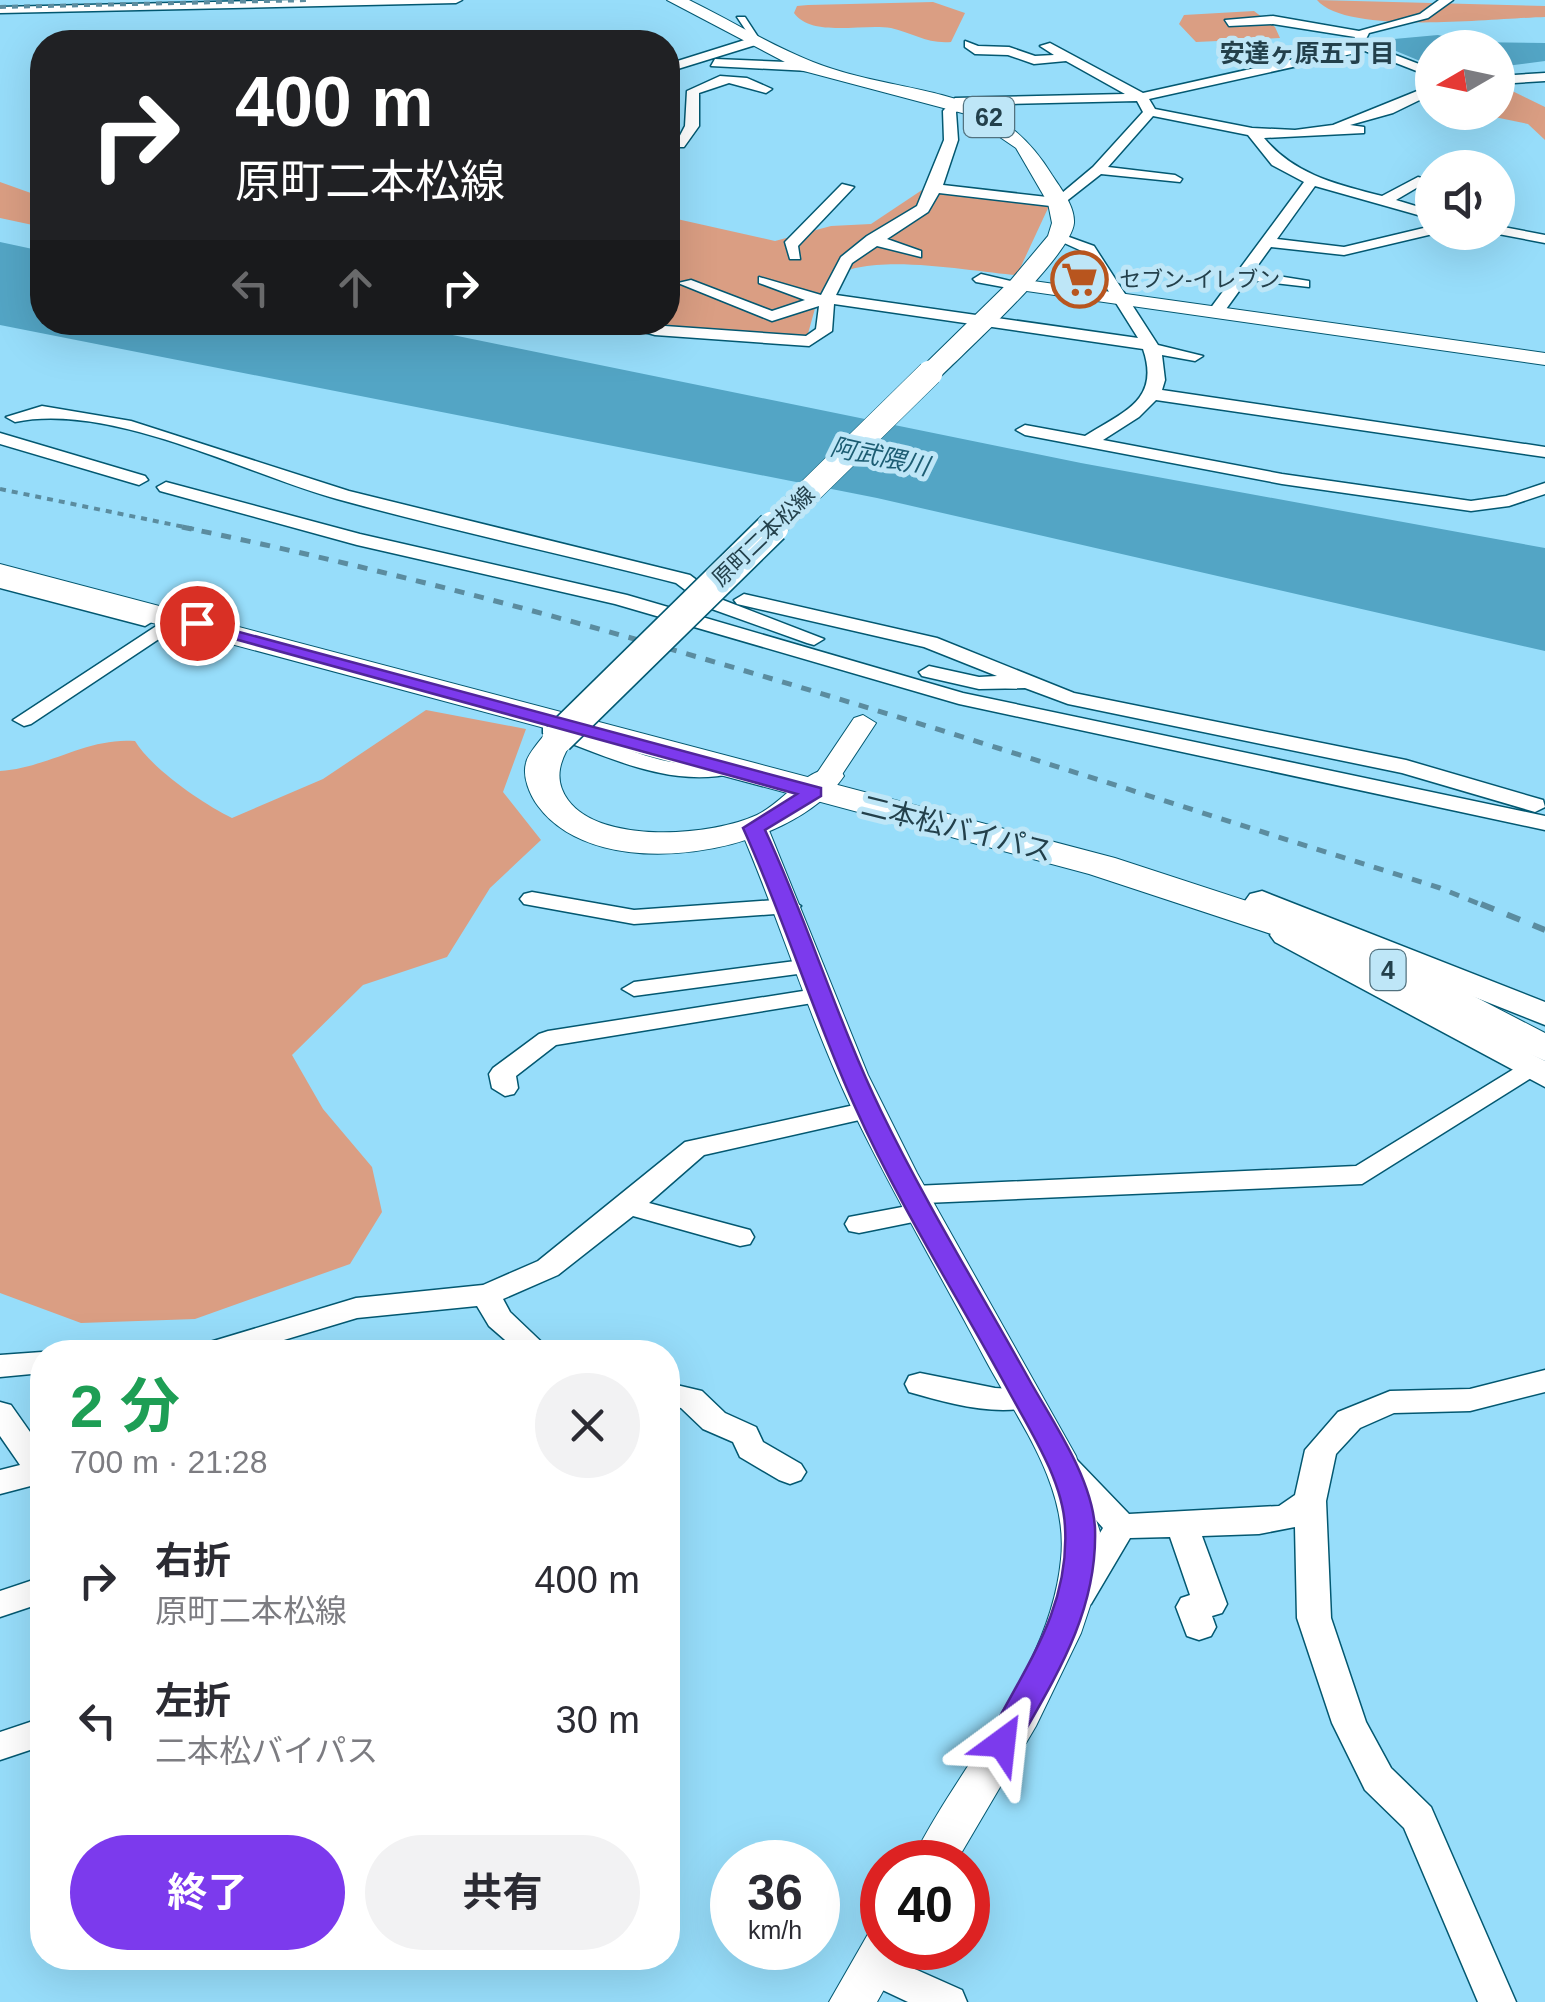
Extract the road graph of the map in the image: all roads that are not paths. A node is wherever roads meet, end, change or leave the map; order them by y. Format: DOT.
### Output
graph roads {
  1 [pos="456,0"];
  2 [pos="676,0"];
  3 [pos="1446,0"];
  4 [pos="1248,7"];
  5 [pos="0,10"];
  6 [pos="765,22"];
  7 [pos="1229,22"];
  8 [pos="744,23"];
  9 [pos="1214,28"];
  10 [pos="1364,42"];
  11 [pos="970,44"];
  12 [pos="1046,46"];
  13 [pos="1065,58"];
  14 [pos="695,62"];
  15 [pos="680,65"];
  16 [pos="1415,65"];
  17 [pos="810,66"];
  18 [pos="1545,76"];
  19 [pos="1515,79"];
  20 [pos="714,80"];
  21 [pos="766,89"];
  22 [pos="1415,95"];
  23 [pos="1141,97"];
  24 [pos="955,104"];
  25 [pos="1150,112"];
  26 [pos="1333,125"];
  27 [pos="1359,130"];
  28 [pos="1252,132"];
  29 [pos="680,144"];
  30 [pos="1098,170"];
  31 [pos="1175,178"];
  32 [pos="1312,181"];
  33 [pos="1415,184"];
  34 [pos="847,187"];
  35 [pos="936,188"];
  36 [pos="1382,202"];
  37 [pos="1060,203"];
  38 [pos="1415,211"];
  39 [pos="1545,224"];
  40 [pos="1515,233"];
  41 [pos="1415,234"];
  42 [pos="1524,235"];
  43 [pos="1058,237"];
  44 [pos="872,239"];
  45 [pos="1545,239"];
  46 [pos="1269,243"];
  47 [pos="916,254"];
  48 [pos="795,256"];
  49 [pos="1242,276"];
  50 [pos="980,279"];
  51 [pos="764,280"];
  52 [pos="686,284"];
  53 [pos="1304,284"];
  54 [pos="1018,285"];
  55 [pos="824,299"];
  56 [pos="1122,300"];
  57 [pos="895,307"];
  58 [pos="1215,313"];
  59 [pos="984,320"];
  60 [pos="889,328"];
  61 [pos="680,332"];
  62 [pos="1152,347"];
  63 [pos="1194,356"];
  64 [pos="1545,359"];
  65 [pos="1153,394"];
  66 [pos="14,416"];
  67 [pos="1025,430"];
  68 [pos="0,438"];
  69 [pos="1089,442"];
  70 [pos="1545,452"];
  71 [pos="139,480"];
  72 [pos="166,487"];
  73 [pos="1545,488"];
  74 [pos="0,559"];
  75 [pos="0,574"];
  76 [pos="0,582"];
  77 [pos="706,592"];
  78 [pos="166,625"];
  79 [pos="1022,682"];
  80 [pos="24,720"];
  81 [pos="863,723"];
  82 [pos="727,768"];
  83 [pos="821,784"];
  84 [pos="1545,807"];
  85 [pos="1545,822"];
  86 [pos="754,828"];
  87 [pos="532,898"];
  88 [pos="1243,903"];
  89 [pos="789,906"];
  90 [pos="816,981"];
  91 [pos="634,989"];
  92 [pos="1545,1014"];
  93 [pos="1545,1028"];
  94 [pos="1540,1064"];
  95 [pos="506,1088"];
  96 [pos="868,1110"];
  97 [pos="918,1204"];
  98 [pos="628,1206"];
  99 [pos="859,1224"];
  100 [pos="740,1237"];
  101 [pos="486,1295"];
  102 [pos="251,1340"];
  103 [pos="523,1340"];
  104 [pos="30,1364"];
  105 [pos="0,1366"];
  106 [pos="1545,1381"];
  107 [pos="920,1384"];
  108 [pos="680,1397"];
  109 [pos="1024,1398"];
  110 [pos="0,1413"];
  111 [pos="30,1454"];
  112 [pos="1055,1456"];
  113 [pos="790,1472"];
  114 [pos="30,1474"];
  115 [pos="0,1482"];
  116 [pos="1310,1500"];
  117 [pos="1182,1521"];
  118 [pos="1121,1526"];
  119 [pos="30,1594"];
  120 [pos="0,1604"];
  121 [pos="1070,1611"];
  122 [pos="1199,1627"];
  123 [pos="30,1736"];
  124 [pos="0,1746"];
  125 [pos="945,1840"];
  126 [pos="869,1972"];
  127 [pos="948,2002"];
  128 [pos="1497,2002"];
  1 -- 5 [label="street"];
  2 -- 8 [label="main road, 62"];
  3 -- 10 [label="street"];
  4 -- 7 [label="street"];
  6 -- 8 [label="street"];
  7 -- 9 [label="street"];
  7 -- 10 [label="street"];
  8 -- 14 [label="street"];
  8 -- 17 [label="main road, 62"];
  10 -- 16 [label="street"];
  10 -- 23 [label="street"];
  11 -- 13 [label="street"];
  12 -- 13 [label="street"];
  13 -- 23 [label="street"];
  14 -- 15 [label="street"];
  14 -- 17 [label="street"];
  14 -- 20 [label="street"];
  17 -- 24 [label="main road, 62"];
  18 -- 19 [label="street"];
  20 -- 21 [label="street"];
  20 -- 29 [label="street"];
  22 -- 26 [label="street"];
  23 -- 24 [label="street"];
  23 -- 25 [label="street"];
  24 -- 35 [label="street"];
  24 -- 37 [label="main road, 62"];
  25 -- 28 [label="street"];
  25 -- 30 [label="street"];
  26 -- 27 [label="street"];
  26 -- 28 [label="street"];
  28 -- 32 [label="street"];
  30 -- 31 [label="street"];
  30 -- 37 [label="street"];
  32 -- 36 [label="street"];
  32 -- 46 [label="street"];
  33 -- 36 [label="street"];
  34 -- 48 [label="street"];
  35 -- 37 [label="street"];
  35 -- 44 [label="street"];
  36 -- 38 [label="street"];
  37 -- 43 [label="main road"];
  39 -- 42 [label="street"];
  40 -- 42 [label="street"];
  41 -- 46 [label="street"];
  42 -- 45 [label="street"];
  43 -- 54 [label="main road, 原町二本松線"];
  43 -- 56 [label="street"];
  44 -- 47 [label="street"];
  44 -- 55 [label="street"];
  46 -- 49 [label="street"];
  49 -- 53 [label="street"];
  49 -- 58 [label="street"];
  50 -- 54 [label="street"];
  51 -- 55 [label="street"];
  52 -- 55 [label="street"];
  54 -- 56 [label="street"];
  54 -- 59 [label="main road, 原町二本松線"];
  55 -- 57 [label="street"];
  55 -- 61 [label="street"];
  56 -- 58 [label="street"];
  56 -- 62 [label="street"];
  57 -- 59 [label="street"];
  57 -- 60 [label="street"];
  58 -- 64 [label="street"];
  59 -- 62 [label="street"];
  59 -- 77 [label="main road, 原町二本松線, bridge"];
  62 -- 63 [label="street"];
  62 -- 65 [label="street"];
  65 -- 69 [label="street"];
  65 -- 70 [label="street"];
  66 -- 79 [label="street"];
  67 -- 69 [label="street"];
  68 -- 71 [label="street"];
  69 -- 73 [label="street"];
  72 -- 85 [label="street"];
  74 -- 83 [label="highway, 二本松バイパス / 4"];
  75 -- 82 [label="highway, 二本松バイパス / 4"];
  76 -- 78 [label="street"];
  77 -- 79 [label="street"];
  77 -- 86 [label="main road, 原町二本松線, bridge"];
  78 -- 80 [label="street"];
  78 -- 82 [label="street"];
  79 -- 84 [label="street"];
  81 -- 83 [label="street"];
  82 -- 83 [label="highway, 二本松バイパス / 4"];
  83 -- 86 [label="main road, 原町二本松線"];
  83 -- 88 [label="highway, 二本松バイパス / 4"];
  86 -- 89 [label="street"];
  87 -- 89 [label="street"];
  88 -- 92 [label="main road"];
  88 -- 93 [label="highway, 二本松バイパス / 4"];
  88 -- 94 [label="highway, 二本松バイパス / 4"];
  89 -- 90 [label="street"];
  90 -- 91 [label="street"];
  90 -- 95 [label="street"];
  90 -- 96 [label="street"];
  94 -- 97 [label="street"];
  96 -- 97 [label="street"];
  96 -- 98 [label="street"];
  97 -- 99 [label="street"];
  97 -- 109 [label="street"];
  98 -- 100 [label="street"];
  98 -- 101 [label="street"];
  101 -- 102 [label="street"];
  101 -- 103 [label="street"];
  104 -- 105 [label="street"];
  106 -- 116 [label="street"];
  107 -- 109 [label="street"];
  108 -- 113 [label="street"];
  109 -- 112 [label="street"];
  110 -- 111 [label="street"];
  112 -- 118 [label="street"];
  112 -- 121 [label="street"];
  114 -- 115 [label="street"];
  116 -- 117 [label="street"];
  116 -- 128 [label="street"];
  117 -- 118 [label="street"];
  117 -- 122 [label="street"];
  118 -- 121 [label="street"];
  119 -- 120 [label="street"];
  121 -- 125 [label="street"];
  123 -- 124 [label="street"];
  126 -- 127 [label="street"];
}
